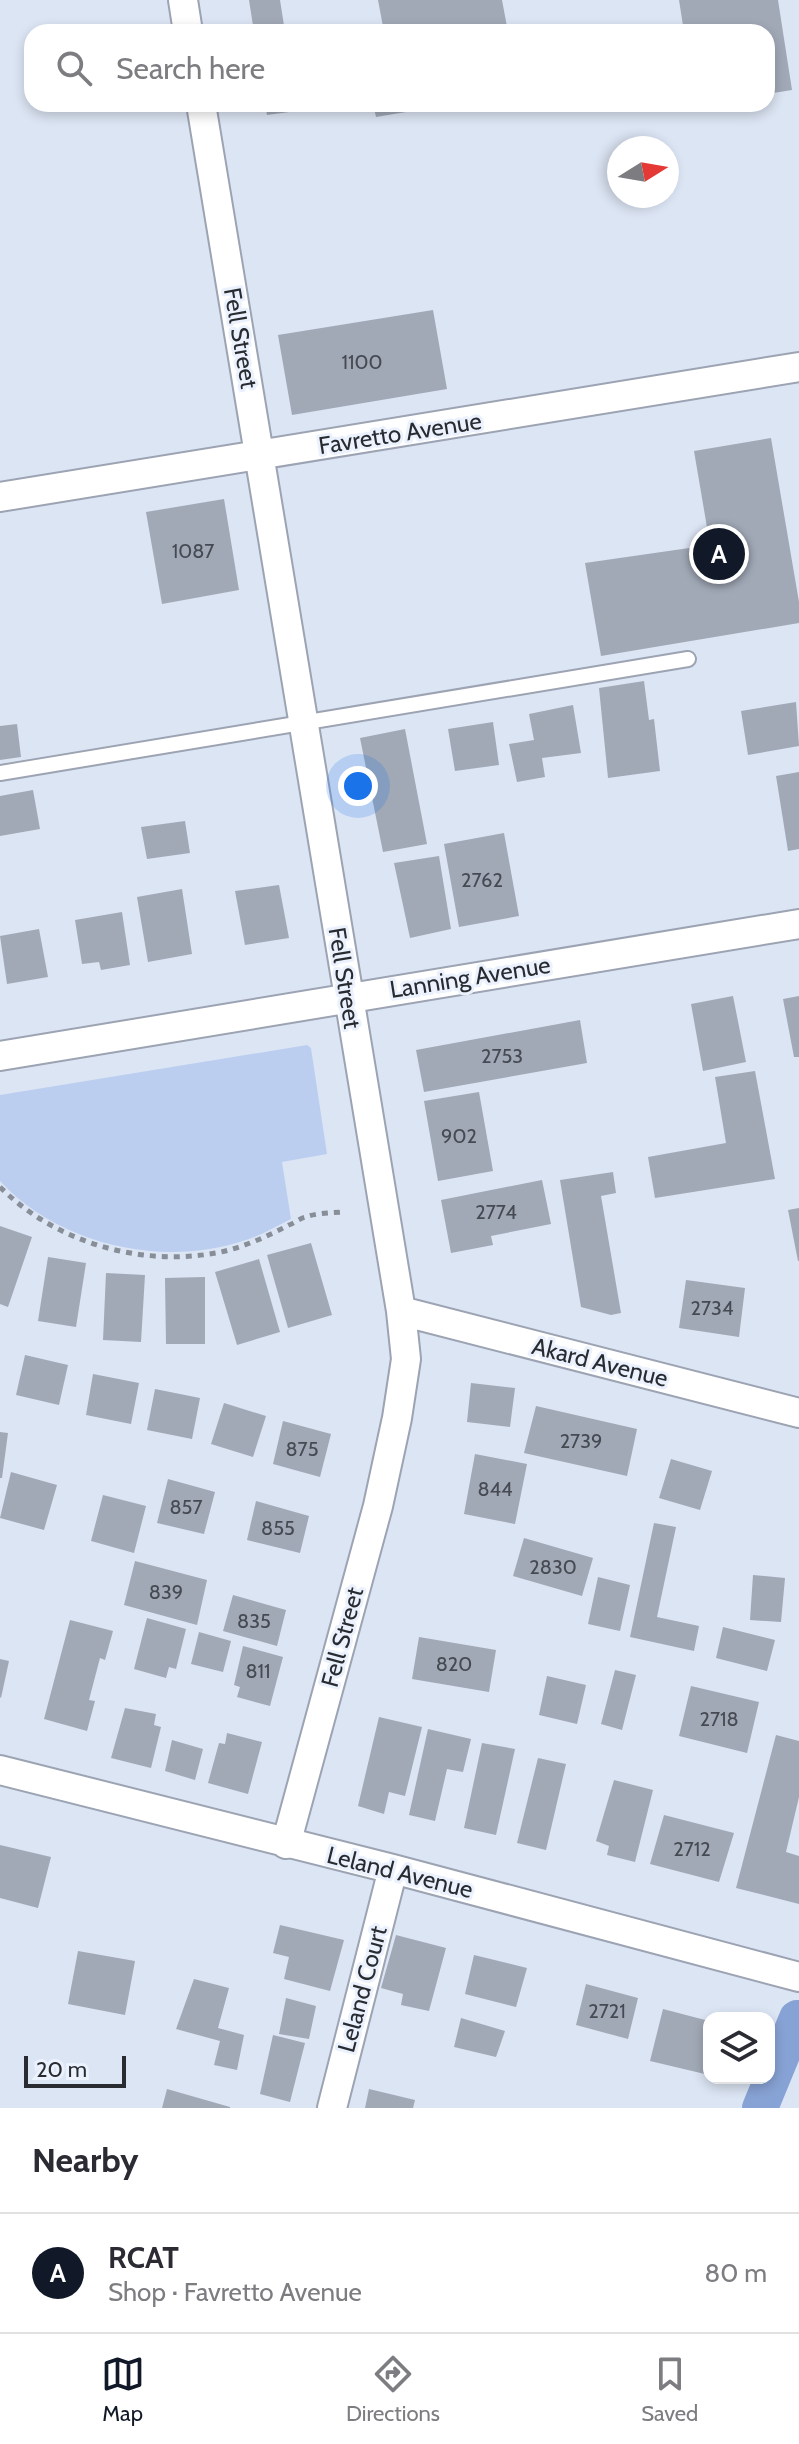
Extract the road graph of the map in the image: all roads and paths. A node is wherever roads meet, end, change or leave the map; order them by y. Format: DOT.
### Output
graph roads {
  1 [pos="183,0"];
  2 [pos="187,24"];
  3 [pos="202,112"];
  4 [pos="799,367"];
  5 [pos="261,456"];
  6 [pos="0,497"];
  7 [pos="688,659"];
  8 [pos="303,724"];
  9 [pos="0,773"];
  10 [pos="799,924"];
  11 [pos="349,997"];
  12 [pos="0,1056"];
  13 [pos="0,1187"];
  14 [pos="342,1212"];
  15 [pos="401,1311"];
  16 [pos="799,1413"];
  17 [pos="0,1770"];
  18 [pos="286,1844"];
  19 [pos="393,1869"];
  20 [pos="799,1977"];
  21 [pos="332,2108"];
  1 -- 2 [label="street"];
  3 -- 5 [label="street, Fell Street"];
  4 -- 5 [label="street, Favretto Avenue"];
  5 -- 6 [label="street, Favretto Avenue"];
  5 -- 8 [label="street, Fell Street"];
  7 -- 8 [label="lane"];
  8 -- 9 [label="lane"];
  8 -- 11 [label="street, Fell Street"];
  10 -- 11 [label="street, Lanning Avenue"];
  11 -- 12 [label="street, Lanning Avenue"];
  11 -- 15 [label="street, Fell Street"];
  13 -- 14 [label="path"];
  15 -- 16 [label="street, Akard Avenue"];
  15 -- 18 [label="street, Fell Street"];
  17 -- 18 [label="street, Leland Avenue"];
  18 -- 19 [label="street, Leland Avenue"];
  19 -- 20 [label="street, Leland Avenue"];
  19 -- 21 [label="street, Leland Court"];
}
